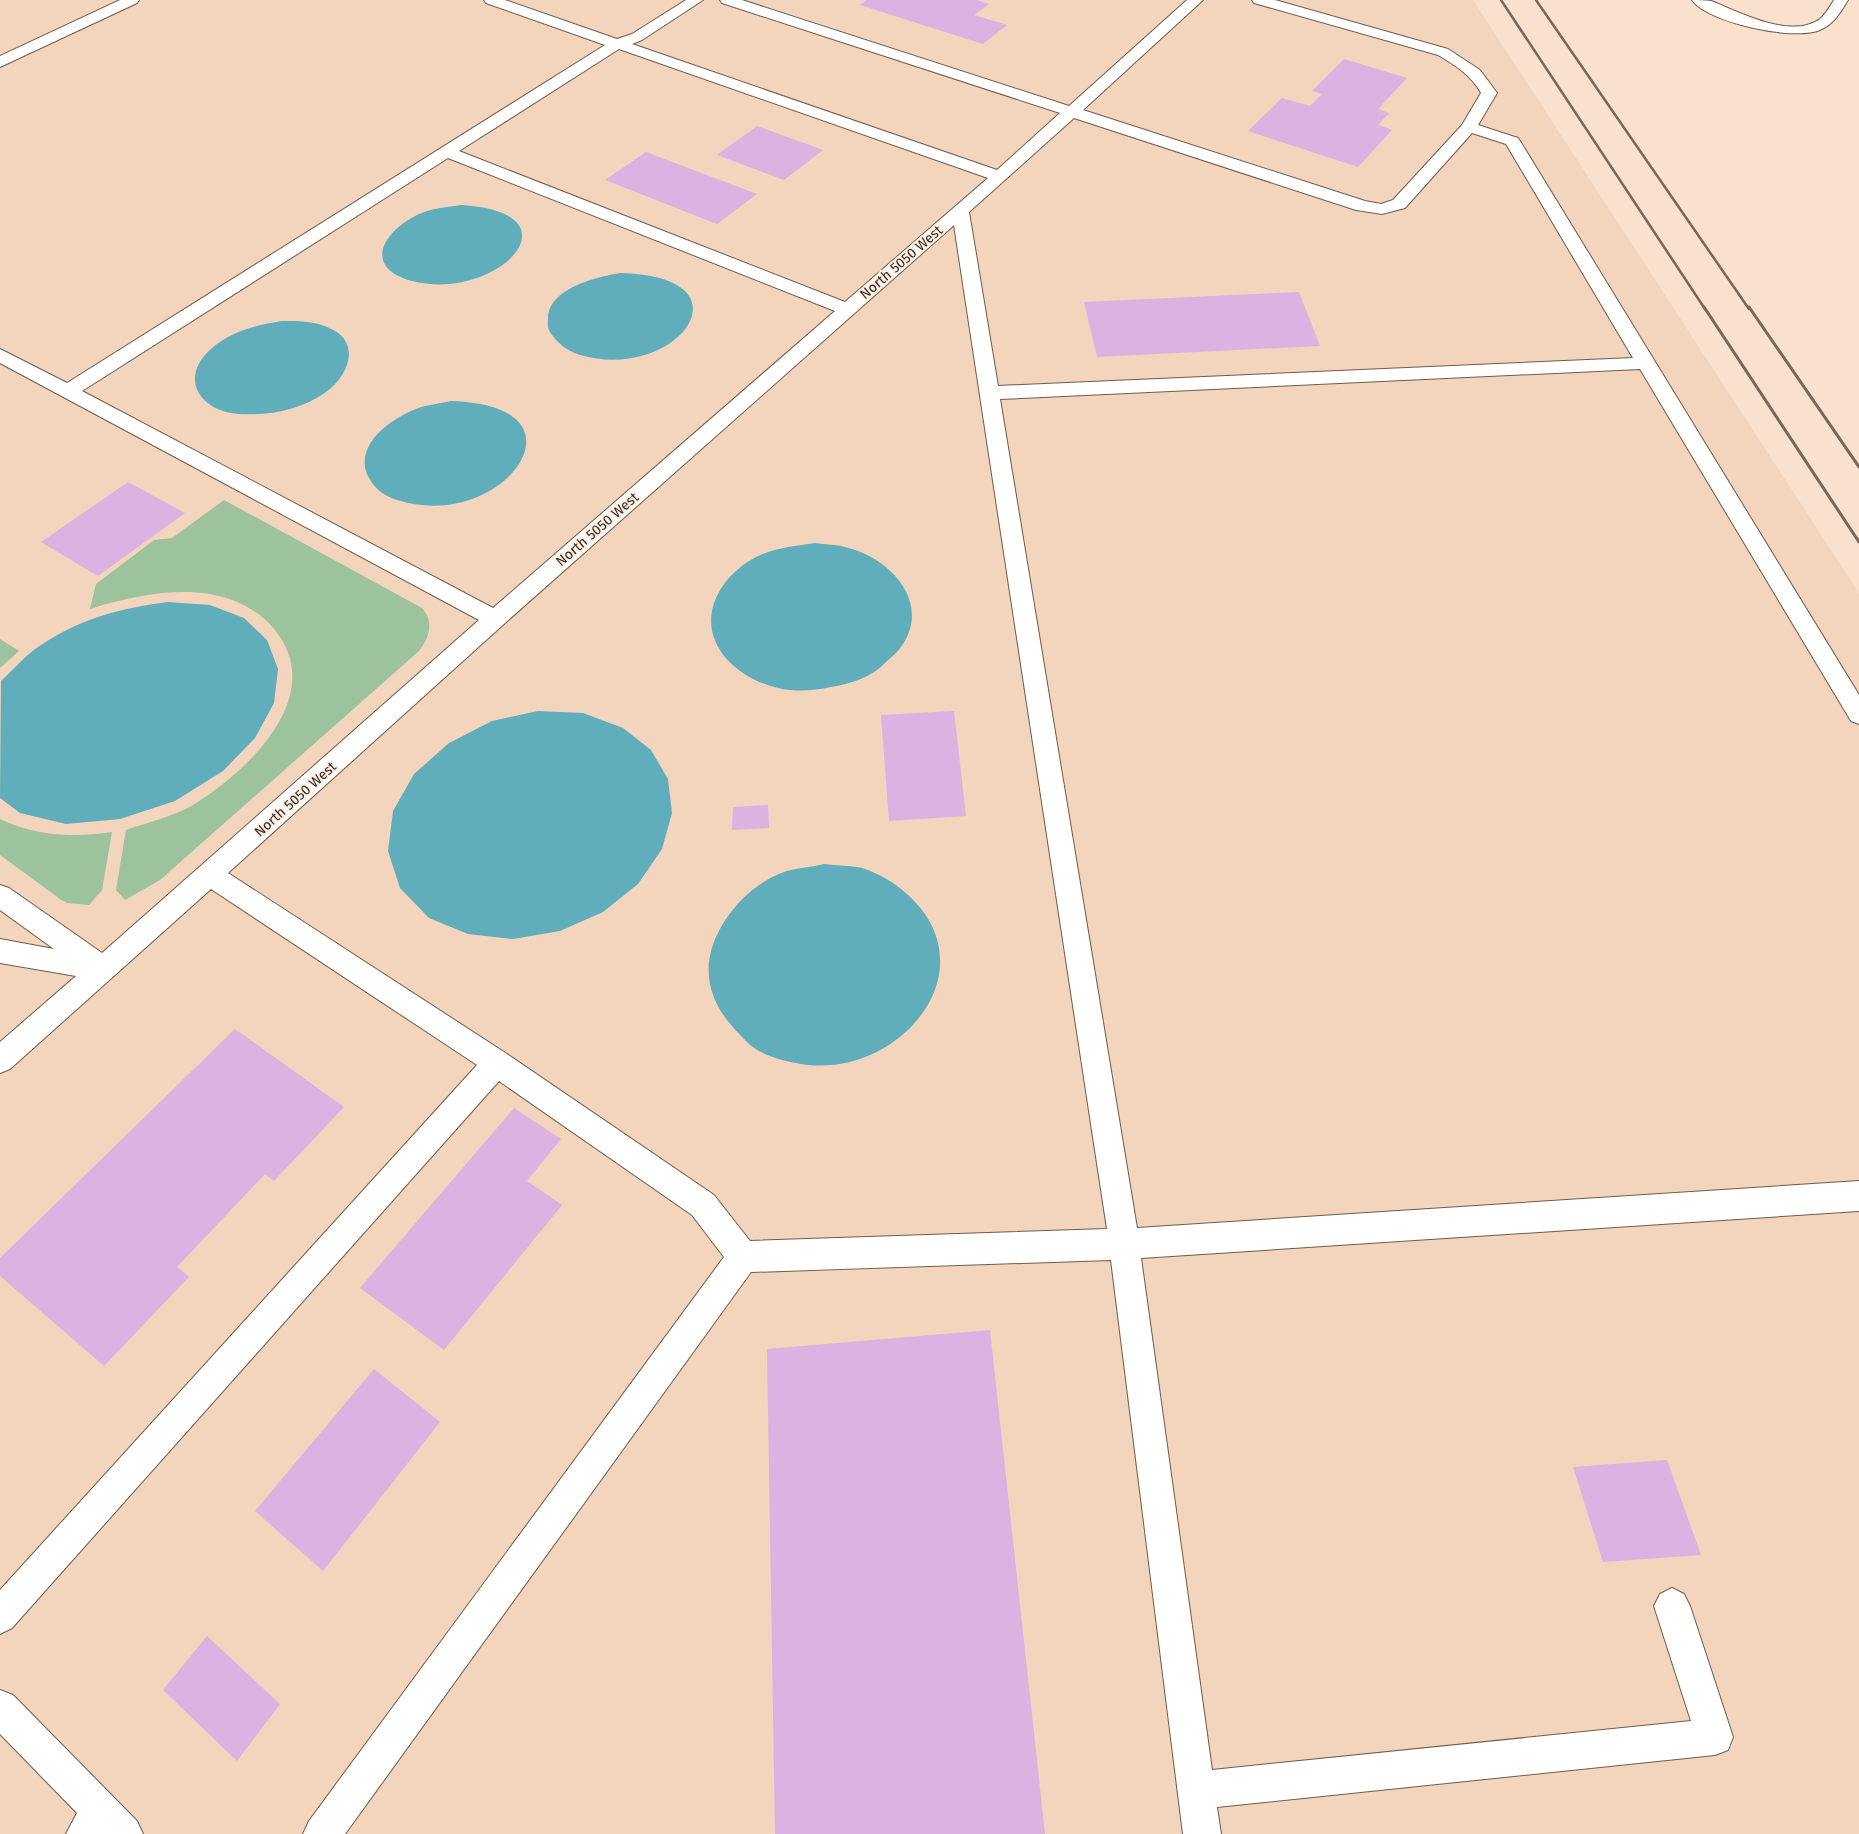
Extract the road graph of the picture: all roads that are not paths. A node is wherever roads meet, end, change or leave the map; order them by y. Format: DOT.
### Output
graph roads {
  1 [pos="132,0"];
  2 [pos="491,0"];
  3 [pos="696,0"];
  4 [pos="727,0"];
  5 [pos="1196,0"];
  6 [pos="1259,0"];
  7 [pos="1698,0"];
  8 [pos="1841,0"];
  9 [pos="616,44"];
  10 [pos="0,62"];
  11 [pos="1072,112"];
  12 [pos="1469,127"];
  13 [pos="446,152"];
  14 [pos="999,176"];
  15 [pos="960,210"];
  16 [pos="846,309"];
  17 [pos="0,355"];
  18 [pos="1646,363"];
  19 [pos="68,391"];
  20 [pos="989,393"];
  21 [pos="495,619"];
  22 [pos="1859,715"];
  23 [pos="211,875"];
  24 [pos="0,896"];
  25 [pos="0,951"];
  26 [pos="103,969"];
  27 [pos="0,1060"];
  28 [pos="497,1063"];
  29 [pos="1859,1196"];
  30 [pos="1124,1244"];
  31 [pos="742,1257"];
  32 [pos="1672,1606"];
  33 [pos="0,1616"];
  34 [pos="0,1708"];
  35 [pos="1196,1790"];
  36 [pos="104,1827"];
  37 [pos="322,1834"];
  38 [pos="1202,1834"];
  1 -- 10 [label="lane"];
  2 -- 9 [label="lane"];
  3 -- 9 [label="lane"];
  4 -- 11 [label="lane"];
  5 -- 11 [label="lane, North 5050 West"];
  6 -- 12 [label="lane"];
  7 -- 8 [label="lane"];
  9 -- 13 [label="lane"];
  9 -- 14 [label="lane"];
  11 -- 12 [label="lane"];
  11 -- 14 [label="lane, North 5050 West"];
  12 -- 18 [label="lane"];
  13 -- 16 [label="lane"];
  13 -- 19 [label="lane"];
  14 -- 15 [label="lane, North 5050 West"];
  15 -- 16 [label="lane, North 5050 West"];
  15 -- 20 [label="lane"];
  16 -- 21 [label="lane, North 5050 West"];
  17 -- 19 [label="lane"];
  18 -- 20 [label="lane"];
  18 -- 22 [label="lane"];
  19 -- 21 [label="lane"];
  20 -- 30 [label="lane"];
  21 -- 23 [label="lane, North 5050 West"];
  23 -- 26 [label="lane, North 5050 West"];
  23 -- 28 [label="lane"];
  24 -- 26 [label="lane"];
  25 -- 26 [label="lane"];
  26 -- 27 [label="lane, North 5050 West"];
  28 -- 31 [label="lane"];
  28 -- 33 [label="lane"];
  29 -- 30 [label="lane"];
  30 -- 31 [label="lane"];
  30 -- 35 [label="lane"];
  31 -- 37 [label="lane"];
  32 -- 35 [label="lane"];
  34 -- 36 [label="lane"];
  35 -- 38 [label="lane"];
}
